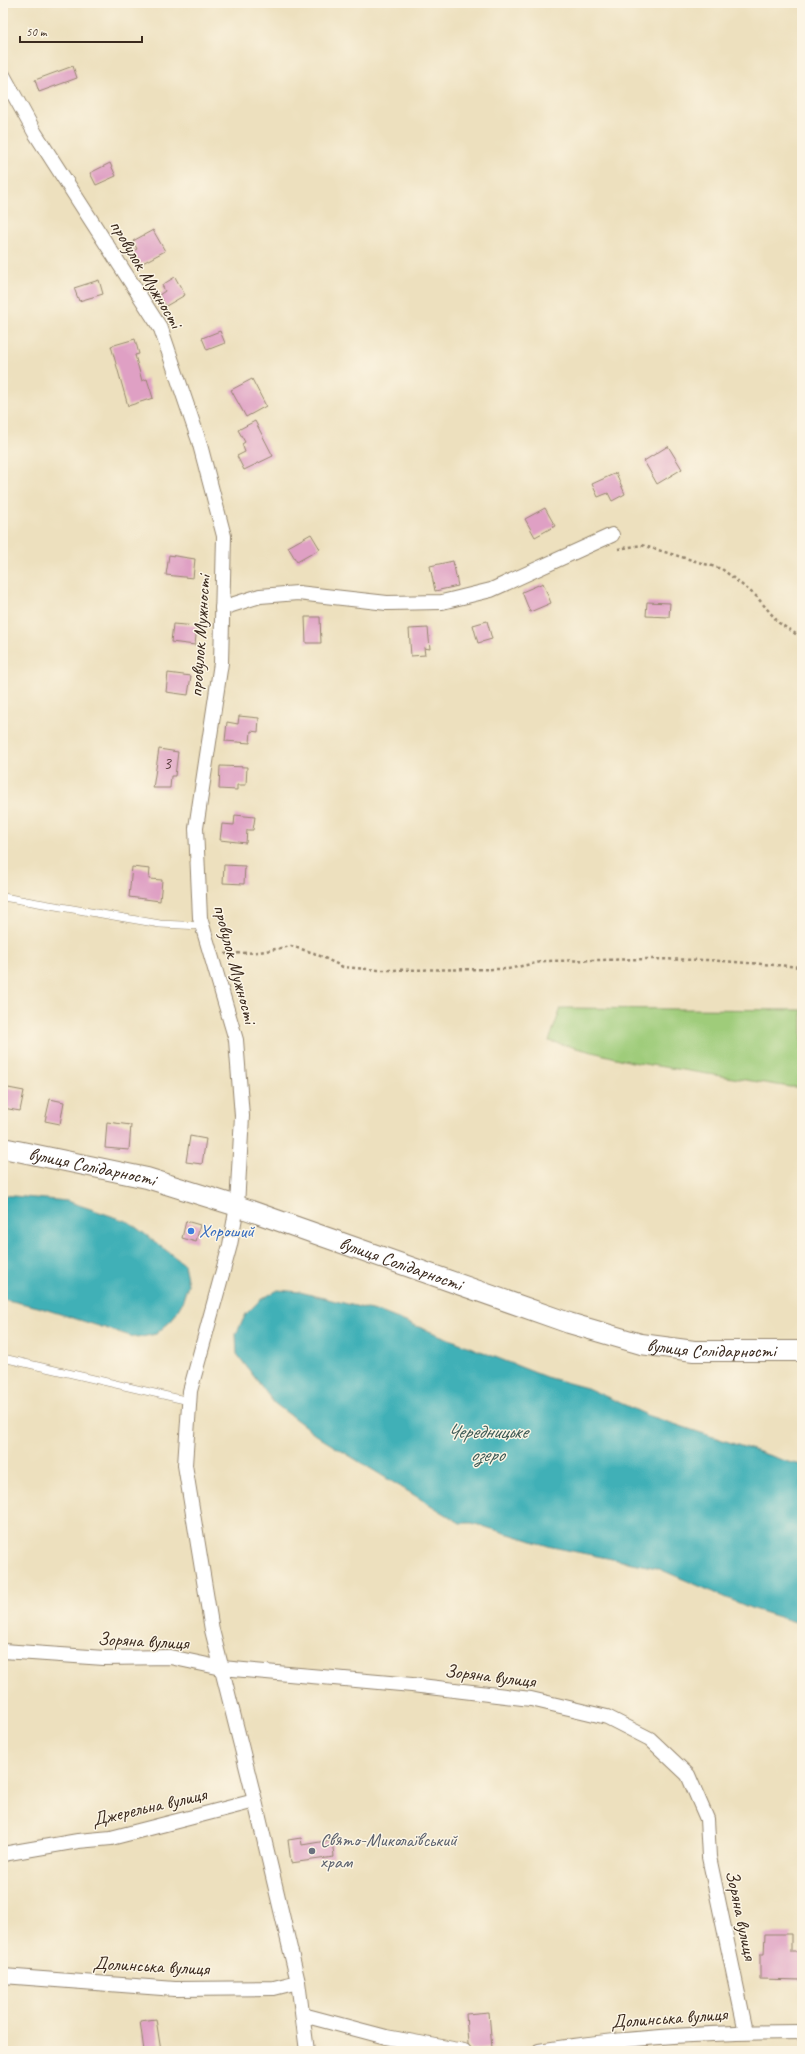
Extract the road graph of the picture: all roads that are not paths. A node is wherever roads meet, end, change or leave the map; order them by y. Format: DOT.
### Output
graph roads {
  1 [pos="3,75"];
  2 [pos="612,536"];
  3 [pos="222,608"];
  4 [pos="3,897"];
  5 [pos="202,926"];
  6 [pos="3,1148"];
  7 [pos="237,1206"];
  8 [pos="802,1351"];
  9 [pos="3,1358"];
  10 [pos="189,1401"];
  11 [pos="3,1651"];
  12 [pos="222,1668"];
  13 [pos="255,1801"];
  14 [pos="3,1854"];
  15 [pos="3,1976"];
  16 [pos="298,1982"];
  17 [pos="303,2015"];
  18 [pos="746,2032"];
  19 [pos="802,2032"];
  20 [pos="307,2051"];
  21 [pos="464,2051"];
  22 [pos="539,2051"];
  1 -- 3 [label="street, провулок Мужності"];
  2 -- 3 [label="street"];
  3 -- 5 [label="street, провулок Мужності"];
  4 -- 5 [label="lane"];
  5 -- 7 [label="street, провулок Мужності"];
  6 -- 7 [label="main road, вулиця Солідарності"];
  7 -- 8 [label="main road, вулиця Солідарності"];
  7 -- 10 [label="street, провулок Мужності"];
  9 -- 10 [label="lane"];
  10 -- 12 [label="street, провулок Мужності"];
  11 -- 12 [label="street, Зоряна вулиця"];
  12 -- 13 [label="street, провулок Мужності"];
  12 -- 18 [label="street, Зоряна вулиця"];
  13 -- 14 [label="street, Джерельна вулиця"];
  13 -- 16 [label="street, провулок Мужності"];
  15 -- 16 [label="street, Долинська вулиця"];
  16 -- 17 [label="street, провулок Мужності"];
  17 -- 20 [label="street, провулок Мужності"];
  17 -- 21 [label="street"];
  18 -- 19 [label="street, Долинська вулиця"];
  18 -- 22 [label="street, Долинська вулиця"];
}
